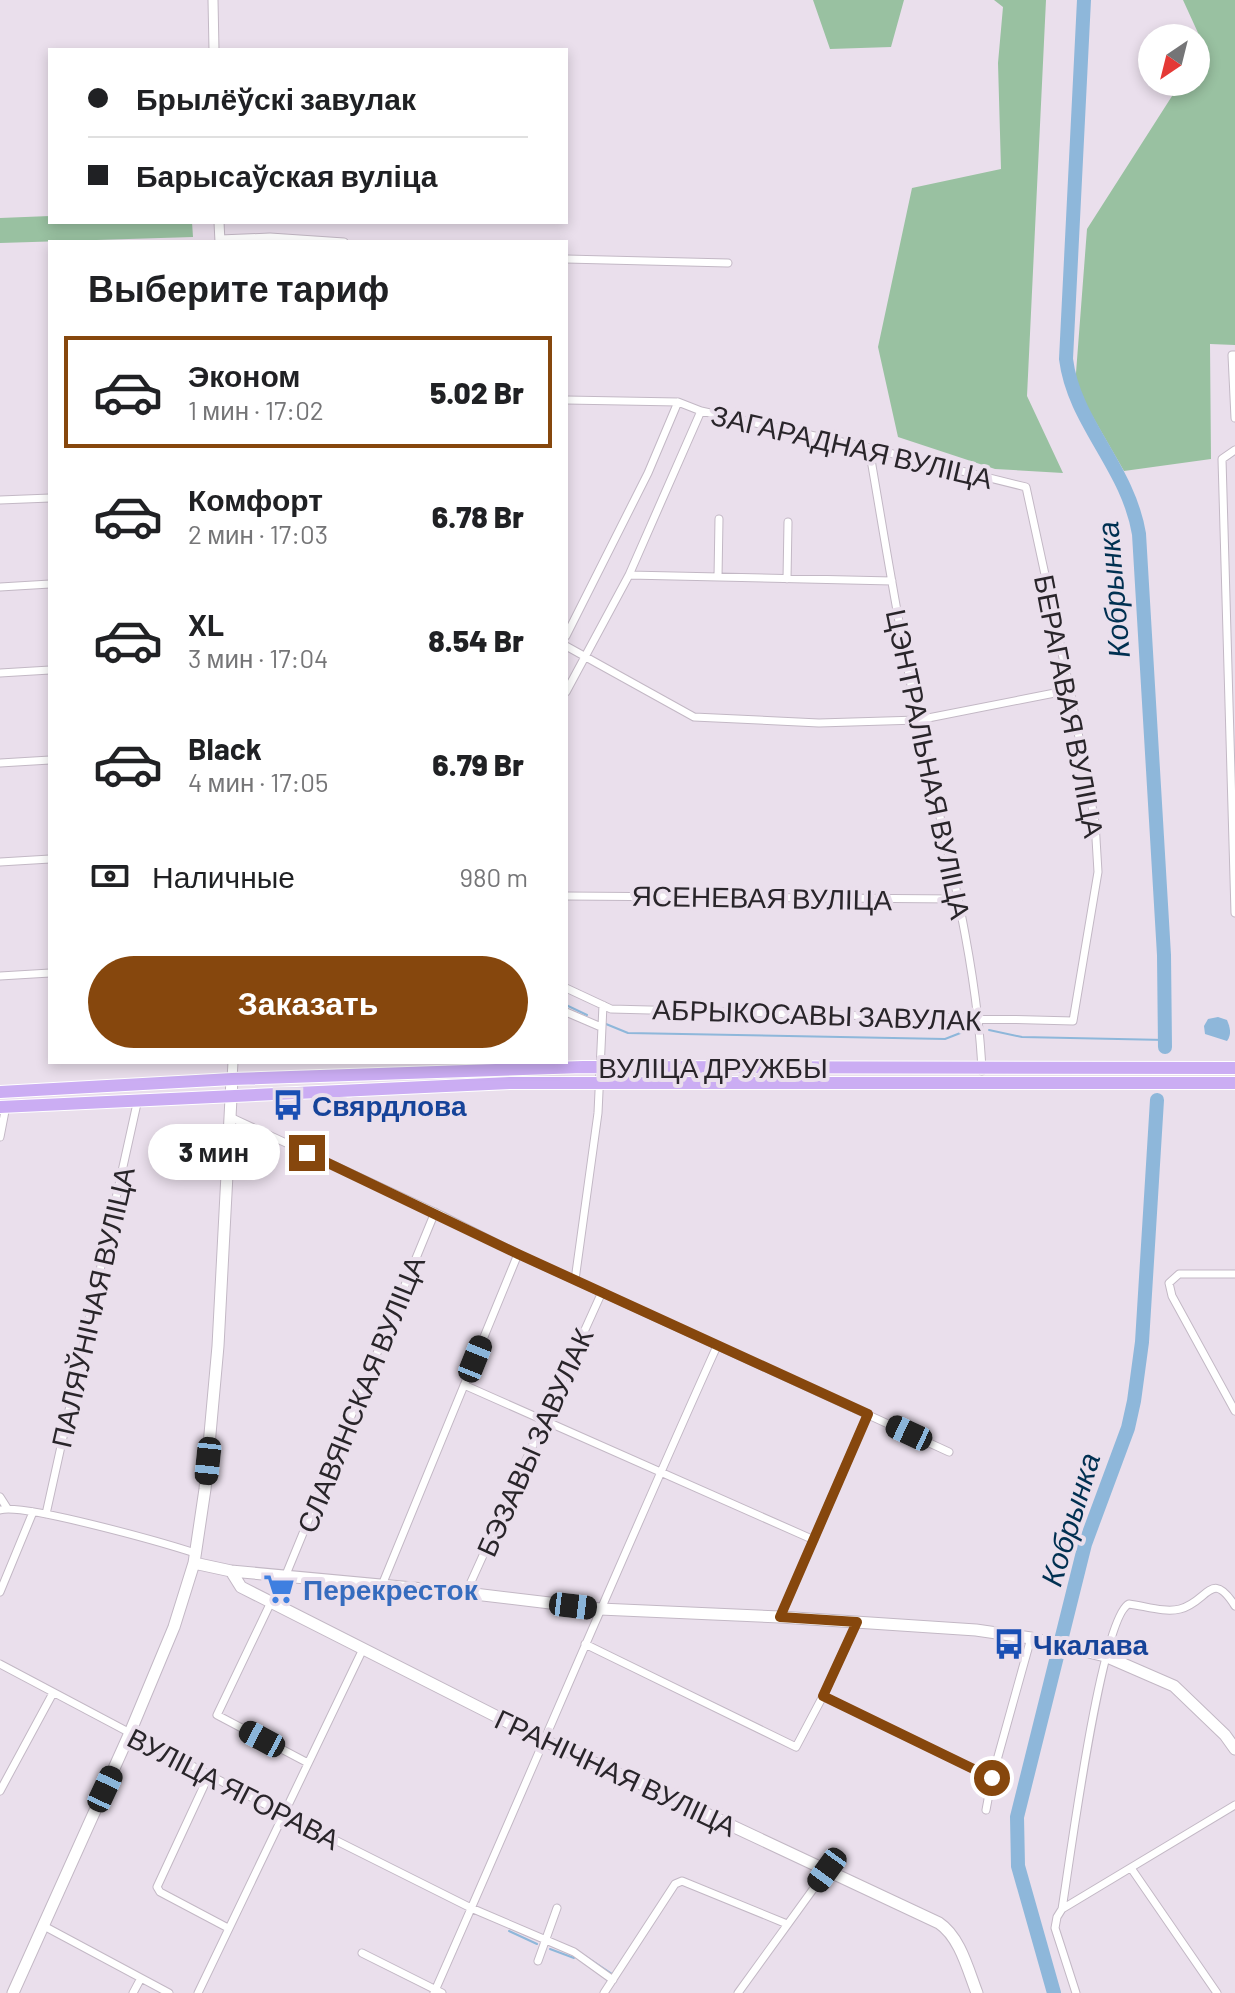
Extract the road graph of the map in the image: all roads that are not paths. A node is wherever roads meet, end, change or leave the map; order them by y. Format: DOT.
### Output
graph roads {
  1 [pos="213,0"];
  2 [pos="214,48"];
  3 [pos="220,240"];
  4 [pos="314,240"];
  5 [pos="568,259"];
  6 [pos="728,263"];
  7 [pos="1235,355"];
  8 [pos="568,400"];
  9 [pos="678,402"];
  10 [pos="701,411"];
  11 [pos="1235,418"];
  12 [pos="869,448"];
  13 [pos="1235,450"];
  14 [pos="1026,487"];
  15 [pos="48,498"];
  16 [pos="0,500"];
  17 [pos="719,519"];
  18 [pos="788,522"];
  19 [pos="629,575"];
  20 [pos="718,577"];
  21 [pos="787,579"];
  22 [pos="892,581"];
  23 [pos="48,584"];
  24 [pos="0,587"];
  25 [pos="568,632"];
  26 [pos="568,647"];
  27 [pos="586,657"];
  28 [pos="48,670"];
  29 [pos="0,673"];
  30 [pos="568,688"];
  31 [pos="1070,690"];
  32 [pos="1232,718"];
  33 [pos="918,720"];
  34 [pos="48,760"];
  35 [pos="0,763"];
  36 [pos="48,859"];
  37 [pos="0,862"];
  38 [pos="568,896"];
  39 [pos="957,899"];
  40 [pos="1235,913"];
  41 [pos="48,973"];
  42 [pos="0,976"];
  43 [pos="568,989"];
  44 [pos="603,1005"];
  45 [pos="568,1013"];
  46 [pos="977,1019"];
  47 [pos="1073,1021"];
  48 [pos="601,1027"];
  49 [pos="233,1064"];
  50 [pos="982,1067"];
  51 [pos="600,1068"];
  52 [pos="688,1068"];
  53 [pos="1235,1070"];
  54 [pos="318,1076"];
  55 [pos="232,1079"];
  56 [pos="899,1081"];
  57 [pos="983,1081"];
  58 [pos="599,1082"];
  59 [pos="1156,1082"];
  60 [pos="510,1083"];
  61 [pos="1235,1083"];
  62 [pos="0,1092"];
  63 [pos="231,1095"];
  64 [pos="138,1099"];
  65 [pos="3,1106"];
  66 [pos="230,1117"];
  67 [pos="0,1137"];
  68 [pos="435,1212"];
  69 [pos="518,1254"];
  70 [pos="1235,1274"];
  71 [pos="575,1280"];
  72 [pos="602,1292"];
  73 [pos="717,1346"];
  74 [pos="464,1385"];
  75 [pos="1232,1399"];
  76 [pos="1235,1411"];
  77 [pos="868,1414"];
  78 [pos="545,1420"];
  79 [pos="949,1452"];
  80 [pos="660,1473"];
  81 [pos="0,1497"];
  82 [pos="4,1509"];
  83 [pos="33,1512"];
  84 [pos="46,1514"];
  85 [pos="814,1540"];
  86 [pos="195,1558"];
  87 [pos="231,1571"];
  88 [pos="285,1577"];
  89 [pos="382,1585"];
  90 [pos="0,1592"];
  91 [pos="466,1593"];
  92 [pos="271,1602"];
  93 [pos="1235,1606"];
  94 [pos="600,1609"];
  95 [pos="780,1617"];
  96 [pos="857,1622"];
  97 [pos="1031,1638"];
  98 [pos="585,1644"];
  99 [pos="363,1649"];
  100 [pos="1105,1656"];
  101 [pos="0,1664"];
  102 [pos="53,1693"];
  103 [pos="823,1696"];
  104 [pos="129,1735"];
  105 [pos="545,1741"];
  106 [pos="1235,1749"];
  107 [pos="308,1763"];
  108 [pos="208,1777"];
  109 [pos="992,1778"];
  110 [pos="0,1791"];
  111 [pos="1235,1805"];
  112 [pos="986,1810"];
  113 [pos="283,1814"];
  114 [pos="1131,1868"];
  115 [pos="827,1870"];
  116 [pos="471,1908"];
  117 [pos="557,1908"];
  118 [pos="1062,1909"];
  119 [pos="787,1924"];
  120 [pos="42,1925"];
  121 [pos="228,1928"];
  122 [pos="544,1940"];
  123 [pos="362,1953"];
  124 [pos="538,1961"];
  125 [pos="141,1978"];
  126 [pos="613,1980"];
  127 [pos="437,1992"];
  128 [pos="13,1993"];
  129 [pos="133,1993"];
  130 [pos="169,1993"];
  131 [pos="198,1993"];
  132 [pos="604,1993"];
  133 [pos="738,1993"];
  134 [pos="977,1993"];
  135 [pos="1076,1993"];
  136 [pos="1217,1993"];
  1 -- 2 [label="street"];
  3 -- 4 [label="street"];
  5 -- 6 [label="street"];
  7 -- 11 [label="street"];
  8 -- 9 [label="street"];
  9 -- 10 [label="street, ЗАГАРАДНАЯ ВУЛІЦА"];
  9 -- 25 [label="street"];
  10 -- 12 [label="street, ЗАГАРАДНАЯ ВУЛІЦА"];
  10 -- 19 [label="street"];
  12 -- 14 [label="street, ЗАГАРАДНАЯ ВУЛІЦА"];
  12 -- 22 [label="street, ЦЭНТРАЛЬНАЯ ВУЛІЦА"];
  13 -- 32 [label="street"];
  14 -- 31 [label="street, БЕРАГАВАЯ ВУЛІЦА"];
  15 -- 16 [label="street"];
  17 -- 20 [label="street"];
  18 -- 21 [label="street"];
  19 -- 20 [label="street"];
  19 -- 27 [label="street"];
  20 -- 21 [label="street"];
  21 -- 22 [label="street"];
  22 -- 33 [label="street, ЦЭНТРАЛЬНАЯ ВУЛІЦА"];
  23 -- 24 [label="street"];
  26 -- 27 [label="street"];
  27 -- 30 [label="street"];
  27 -- 33 [label="street"];
  28 -- 29 [label="street"];
  31 -- 33 [label="street"];
  31 -- 47 [label="street, БЕРАГАВАЯ ВУЛІЦА"];
  32 -- 40 [label="street"];
  33 -- 39 [label="street, ЦЭНТРАЛЬНАЯ ВУЛІЦА"];
  34 -- 35 [label="street"];
  36 -- 37 [label="street"];
  38 -- 39 [label="street, ЯСЕНЕВАЯ ВУЛІЦА"];
  39 -- 46 [label="street, ЦЭНТРАЛЬНАЯ ВУЛІЦА"];
  41 -- 42 [label="street"];
  43 -- 44 [label="street, АБРЫКОСАВЫ ЗАВУЛАК"];
  44 -- 46 [label="street, АБРЫКОСАВЫ ЗАВУЛАК"];
  44 -- 48 [label="street"];
  45 -- 48 [label="street"];
  46 -- 47 [label="street, АБРЫКОСАВЫ ЗАВУЛАК"];
  46 -- 50 [label="street, ЦЭНТРАЛЬНАЯ ВУЛІЦА"];
  48 -- 51 [label="street"];
  49 -- 55 [label="street"];
  50 -- 52 [label="main road, ВУЛІЦА ДРУЖБЫ"];
  50 -- 53 [label="main road, ВУЛІЦА ДРУЖБЫ"];
  50 -- 56 [label="main road"];
  50 -- 57 [label="street, ЦЭНТРАЛЬНАЯ ВУЛІЦА"];
  51 -- 52 [label="main road, ВУЛІЦА ДРУЖБЫ"];
  51 -- 54 [label="main road, ВУЛІЦА ДРУЖБЫ"];
  51 -- 58 [label="street"];
  51 -- 60 [label="main road"];
  52 -- 58 [label="main road"];
  53 -- 59 [label="main road"];
  54 -- 55 [label="main road, ВУЛІЦА ДРУЖБЫ"];
  54 -- 63 [label="main road"];
  55 -- 62 [label="main road, ВУЛІЦА ДРУЖБЫ"];
  55 -- 63 [label="main road"];
  55 -- 64 [label="main road"];
  56 -- 57 [label="main road, ВУЛІЦА ДРУЖБЫ"];
  56 -- 58 [label="main road, ВУЛІЦА ДРУЖБЫ"];
  57 -- 59 [label="main road, ВУЛІЦА ДРУЖБЫ"];
  58 -- 60 [label="main road, ВУЛІЦА ДРУЖБЫ"];
  58 -- 71 [label="street"];
  59 -- 61 [label="main road, ВУЛІЦА ДРУЖБЫ"];
  60 -- 63 [label="main road, ВУЛІЦА ДРУЖБЫ"];
  63 -- 64 [label="main road, ВУЛІЦА ДРУЖБЫ"];
  63 -- 66 [label="main road"];
  64 -- 65 [label="main road, ВУЛІЦА ДРУЖБЫ"];
  64 -- 84 [label="street, ПАЛЯЎНІЧАЯ ВУЛІЦА"];
  65 -- 67 [label="street"];
  66 -- 68 [label="street"];
  66 -- 86 [label="main road"];
  68 -- 69 [label="street"];
  68 -- 88 [label="street, СЛАВЯНСКАЯ ВУЛІЦА"];
  69 -- 71 [label="street"];
  69 -- 74 [label="street"];
  70 -- 75 [label="street"];
  71 -- 72 [label="street"];
  72 -- 73 [label="street"];
  72 -- 78 [label="street, БЭЗАВЫ ЗАВУЛАК"];
  73 -- 77 [label="street"];
  73 -- 80 [label="street"];
  74 -- 78 [label="street"];
  74 -- 89 [label="street"];
  75 -- 76 [label="street"];
  77 -- 79 [label="street"];
  77 -- 85 [label="street"];
  78 -- 80 [label="street"];
  78 -- 91 [label="street, БЭЗАВЫ ЗАВУЛАК"];
  80 -- 85 [label="street"];
  80 -- 94 [label="street"];
  81 -- 82 [label="street"];
  82 -- 83 [label="street"];
  83 -- 84 [label="street"];
  83 -- 90 [label="street"];
  84 -- 86 [label="street"];
  85 -- 95 [label="street"];
  86 -- 87 [label="main road"];
  86 -- 104 [label="main road"];
  87 -- 88 [label="main road"];
  87 -- 92 [label="main road, ГРАНІЧНАЯ ВУЛІЦА"];
  88 -- 89 [label="main road"];
  89 -- 91 [label="main road"];
  91 -- 94 [label="main road"];
  92 -- 99 [label="main road, ГРАНІЧНАЯ ВУЛІЦА"];
  92 -- 107 [label="street"];
  93 -- 100 [label="street"];
  94 -- 95 [label="main road"];
  94 -- 98 [label="street"];
  95 -- 96 [label="main road"];
  96 -- 97 [label="main road"];
  96 -- 103 [label="street"];
  97 -- 100 [label="main road"];
  97 -- 109 [label="street"];
  98 -- 103 [label="street"];
  98 -- 105 [label="street"];
  99 -- 105 [label="main road, ГРАНІЧНАЯ ВУЛІЦА"];
  99 -- 107 [label="street"];
  100 -- 106 [label="main road"];
  100 -- 118 [label="street"];
  101 -- 102 [label="street, ВУЛІЦА ЯГОРАВА"];
  102 -- 104 [label="street, ВУЛІЦА ЯГОРАВА"];
  102 -- 110 [label="street"];
  103 -- 109 [label="street"];
  104 -- 108 [label="street, ВУЛІЦА ЯГОРАВА"];
  104 -- 120 [label="main road"];
  105 -- 115 [label="main road, ГРАНІЧНАЯ ВУЛІЦА"];
  105 -- 116 [label="street"];
  107 -- 113 [label="street"];
  108 -- 113 [label="street, ВУЛІЦА ЯГОРАВА"];
  108 -- 121 [label="street"];
  109 -- 112 [label="street"];
  111 -- 114 [label="street"];
  113 -- 116 [label="street, ВУЛІЦА ЯГОРАВА"];
  113 -- 121 [label="street"];
  114 -- 118 [label="street"];
  114 -- 136 [label="street"];
  115 -- 119 [label="street"];
  115 -- 134 [label="main road, ГРАНІЧНАЯ ВУЛІЦА"];
  116 -- 122 [label="street, ВУЛІЦА ЯГОРАВА"];
  116 -- 127 [label="street"];
  117 -- 122 [label="street"];
  118 -- 135 [label="street"];
  119 -- 126 [label="street"];
  119 -- 133 [label="street"];
  120 -- 125 [label="street"];
  120 -- 128 [label="main road"];
  121 -- 131 [label="street"];
  122 -- 124 [label="street"];
  122 -- 126 [label="street, ВУЛІЦА ЯГОРАВА"];
  123 -- 127 [label="street"];
  125 -- 129 [label="street"];
  125 -- 130 [label="street"];
  126 -- 132 [label="street"];
}
